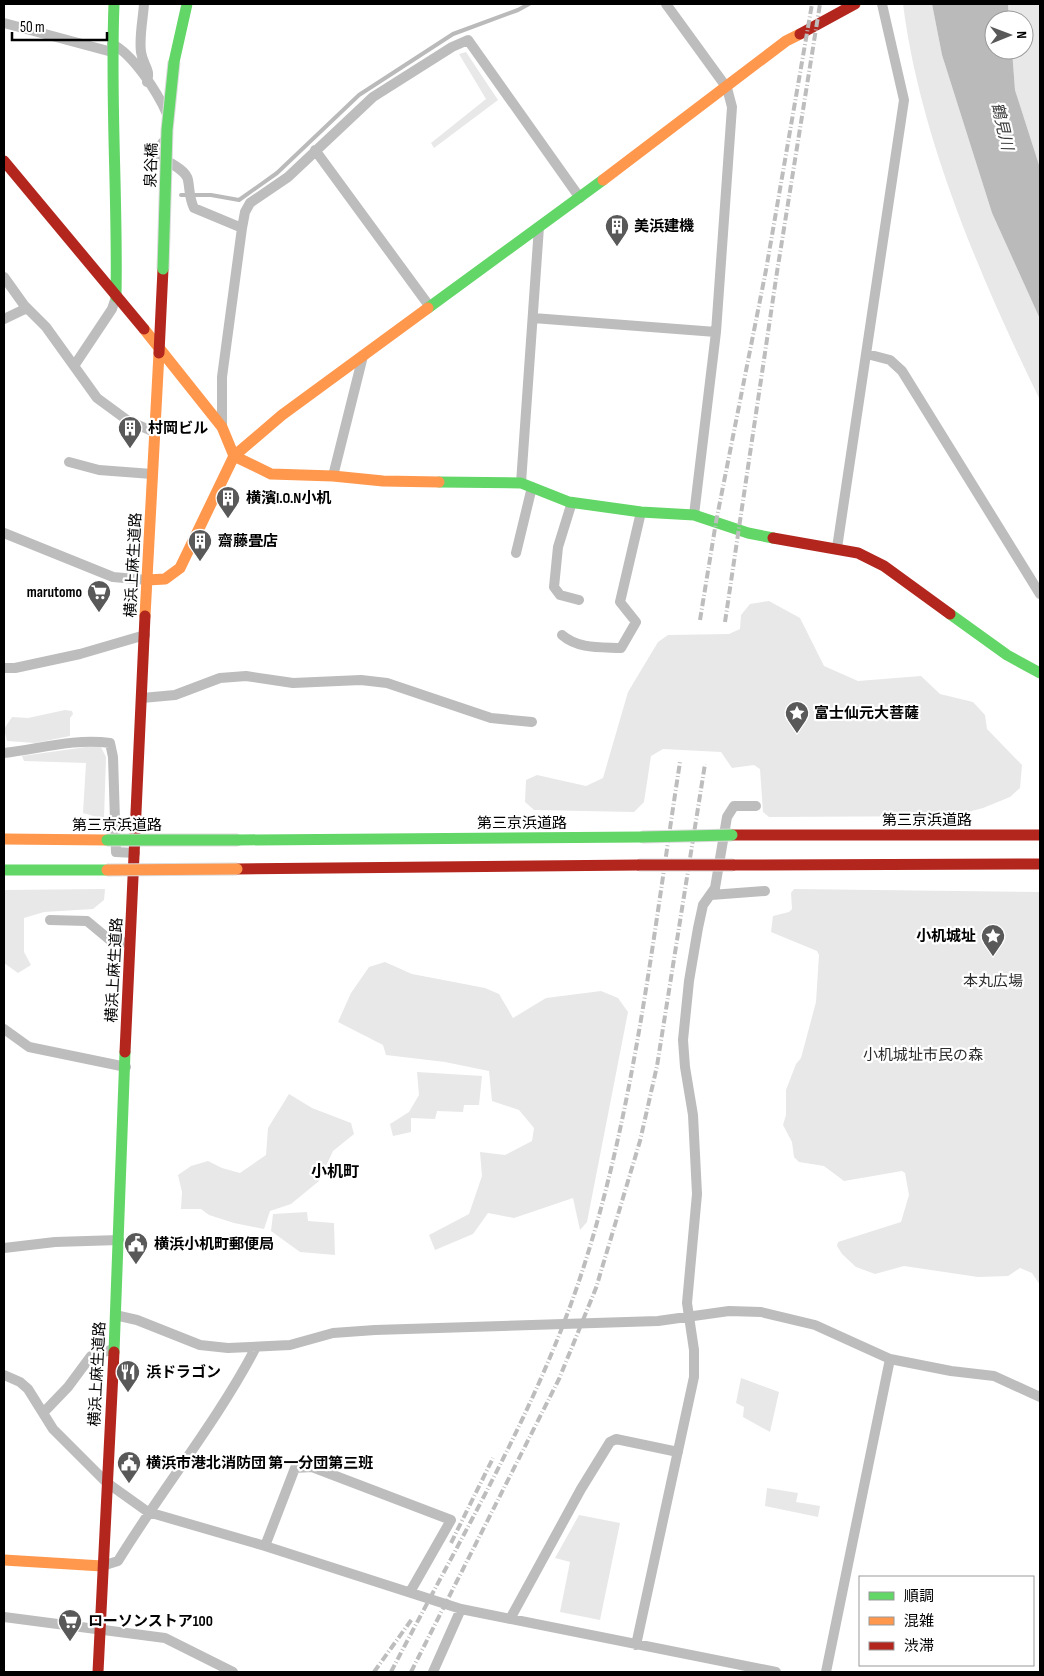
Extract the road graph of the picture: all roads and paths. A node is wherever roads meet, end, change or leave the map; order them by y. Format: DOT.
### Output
graph roads {
  1 [pos="114,4"];
  2 [pos="144,4"];
  3 [pos="187,4"];
  4 [pos="666,4"];
  5 [pos="855,4"];
  6 [pos="882,4"];
  7 [pos="4,23"];
  8 [pos="112,48"];
  9 [pos="148,82"];
  10 [pos="727,88"];
  11 [pos="315,150"];
  12 [pos="4,161"];
  13 [pos="580,198"];
  14 [pos="539,227"];
  15 [pos="242,228"];
  16 [pos="163,269"];
  17 [pos="4,277"];
  18 [pos="116,297"];
  19 [pos="430,307"];
  20 [pos="27,308"];
  21 [pos="533,318"];
  22 [pos="5,321"];
  23 [pos="716,332"];
  24 [pos="159,346"];
  25 [pos="867,354"];
  26 [pos="363,356"];
  27 [pos="74,366"];
  28 [pos="222,427"];
  29 [pos="154,432"];
  30 [pos="234,456"];
  31 [pos="69,462"];
  32 [pos="152,474"];
  33 [pos="333,476"];
  34 [pos="526,485"];
  35 [pos="572,502"];
  36 [pos="641,512"];
  37 [pos="694,515"];
  38 [pos="4,533"];
  39 [pos="838,548"];
  40 [pos="516,552"];
  41 [pos="147,580"];
  42 [pos="1040,594"];
  43 [pos="579,600"];
  44 [pos="144,635"];
  45 [pos="562,635"];
  46 [pos="4,668"];
  47 [pos="1040,673"];
  48 [pos="142,698"];
  49 [pos="532,722"];
  50 [pos="4,753"];
  51 [pos="756,806"];
  52 [pos="1040,835"];
  53 [pos="4,839"];
  54 [pos="135,853"];
  55 [pos="1040,864"];
  56 [pos="4,870"];
  57 [pos="765,891"];
  58 [pos="711,895"];
  59 [pos="50,920"];
  60 [pos="129,943"];
  61 [pos="4,1028"];
  62 [pos="126,1067"];
  63 [pos="119,1240"];
  64 [pos="4,1248"];
  65 [pos="115,1315"];
  66 [pos="688,1316"];
  67 [pos="255,1348"];
  68 [pos="114,1349"];
  69 [pos="890,1359"];
  70 [pos="4,1375"];
  71 [pos="1040,1397"];
  72 [pos="43,1412"];
  73 [pos="678,1452"];
  74 [pos="106,1482"];
  75 [pos="148,1512"];
  76 [pos="264,1546"];
  77 [pos="4,1560"];
  78 [pos="102,1566"];
  79 [pos="410,1592"];
  80 [pos="461,1609"];
  81 [pos="4,1617"];
  82 [pos="510,1619"];
  83 [pos="100,1629"];
  84 [pos="636,1645"];
  85 [pos="98,1672"];
  86 [pos="233,1672"];
  87 [pos="433,1672"];
  88 [pos="776,1672"];
  89 [pos="826,1672"];
  1 -- 8 [label="main road"];
  2 -- 9 [label="street"];
  3 -- 16 [label="main road, 泉谷橋, bridge"];
  4 -- 10 [label="street"];
  5 -- 10 [label="main road"];
  6 -- 25 [label="street"];
  7 -- 8 [label="street"];
  8 -- 9 [label="street"];
  8 -- 18 [label="main road"];
  9 -- 15 [label="street"];
  10 -- 13 [label="main road"];
  10 -- 23 [label="street"];
  11 -- 13 [label="street"];
  11 -- 15 [label="street"];
  11 -- 19 [label="street"];
  12 -- 18 [label="main road"];
  13 -- 14 [label="main road"];
  14 -- 19 [label="main road"];
  14 -- 21 [label="street"];
  15 -- 28 [label="street"];
  16 -- 24 [label="main road, 横浜上麻生道路"];
  17 -- 20 [label="street"];
  18 -- 24 [label="main road"];
  18 -- 27 [label="street"];
  19 -- 26 [label="main road"];
  20 -- 22 [label="street"];
  20 -- 27 [label="street"];
  21 -- 23 [label="street"];
  21 -- 34 [label="street"];
  23 -- 37 [label="street"];
  24 -- 28 [label="main road"];
  24 -- 29 [label="main road, 横浜上麻生道路"];
  25 -- 39 [label="street"];
  25 -- 42 [label="street"];
  26 -- 30 [label="main road"];
  26 -- 33 [label="street"];
  27 -- 29 [label="street"];
  28 -- 30 [label="main road"];
  29 -- 32 [label="main road, 横浜上麻生道路"];
  30 -- 33 [label="main road"];
  30 -- 41 [label="main road"];
  31 -- 32 [label="street"];
  32 -- 41 [label="main road, 横浜上麻生道路"];
  33 -- 34 [label="main road"];
  34 -- 35 [label="main road"];
  34 -- 40 [label="street"];
  35 -- 36 [label="main road"];
  35 -- 43 [label="street"];
  36 -- 37 [label="main road"];
  36 -- 45 [label="street"];
  37 -- 39 [label="main road"];
  38 -- 41 [label="street"];
  39 -- 47 [label="main road"];
  41 -- 44 [label="main road, 横浜上麻生道路"];
  44 -- 46 [label="street"];
  44 -- 48 [label="main road, 横浜上麻生道路"];
  48 -- 49 [label="street"];
  48 -- 54 [label="main road, 横浜上麻生道路"];
  50 -- 54 [label="street"];
  51 -- 58 [label="street"];
  52 -- 53 [label="main road, 第三京浜道路, bridge"];
  54 -- 60 [label="main road, 横浜上麻生道路"];
  55 -- 56 [label="main road, bridge"];
  57 -- 58 [label="street"];
  58 -- 66 [label="street"];
  59 -- 60 [label="street"];
  60 -- 62 [label="main road, 横浜上麻生道路"];
  61 -- 62 [label="street"];
  62 -- 63 [label="main road, 横浜上麻生道路"];
  63 -- 64 [label="street"];
  63 -- 65 [label="main road, 横浜上麻生道路"];
  65 -- 67 [label="street"];
  65 -- 68 [label="main road, 横浜上麻生道路"];
  66 -- 67 [label="street"];
  66 -- 69 [label="street"];
  66 -- 73 [label="street"];
  67 -- 75 [label="street"];
  68 -- 72 [label="street"];
  68 -- 74 [label="main road, 横浜上麻生道路"];
  69 -- 71 [label="street"];
  69 -- 89 [label="street"];
  70 -- 72 [label="street"];
  72 -- 74 [label="street"];
  73 -- 82 [label="street"];
  73 -- 84 [label="street"];
  74 -- 75 [label="street"];
  74 -- 78 [label="main road, 横浜上麻生道路"];
  75 -- 76 [label="street"];
  75 -- 78 [label="street"];
  76 -- 79 [label="street"];
  76 -- 79 [label="street"];
  77 -- 78 [label="main road"];
  78 -- 83 [label="main road, 横浜上麻生道路"];
  79 -- 80 [label="street"];
  80 -- 82 [label="street"];
  80 -- 87 [label="street"];
  81 -- 83 [label="street"];
  82 -- 84 [label="street"];
  83 -- 85 [label="main road, 横浜上麻生道路"];
  83 -- 86 [label="street"];
  84 -- 88 [label="street"];
}
